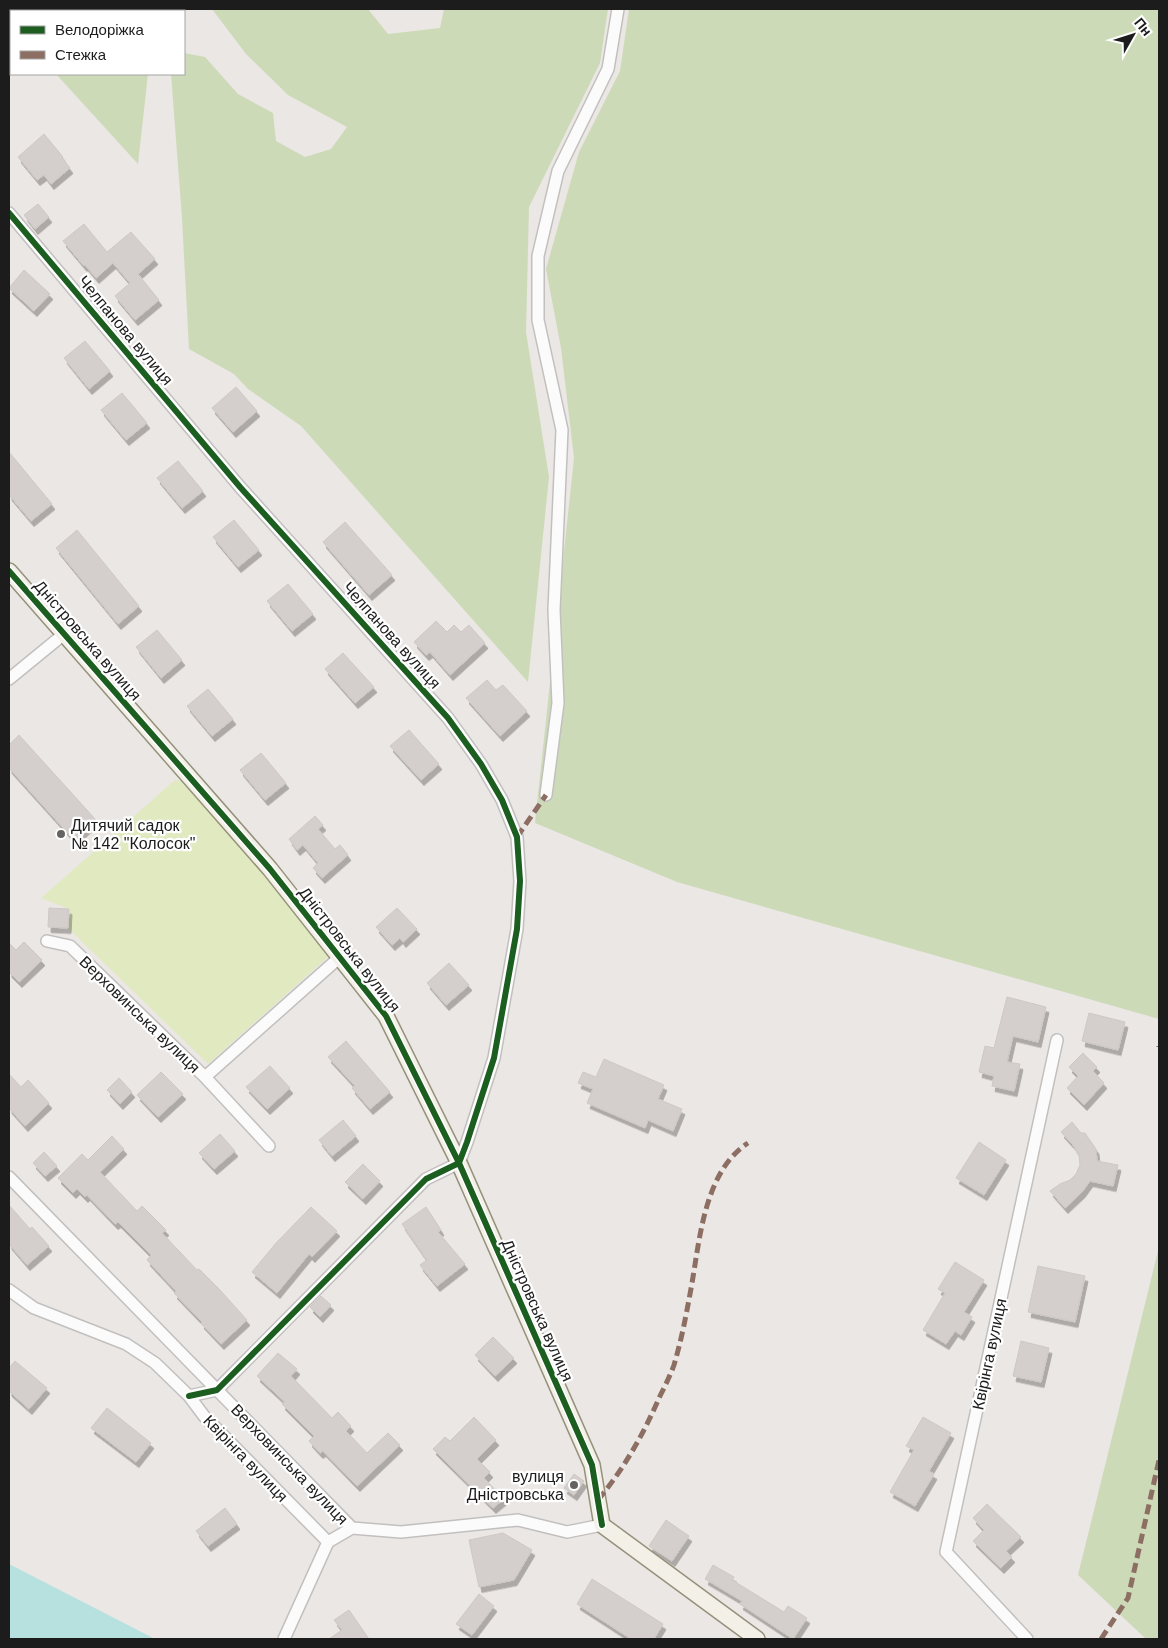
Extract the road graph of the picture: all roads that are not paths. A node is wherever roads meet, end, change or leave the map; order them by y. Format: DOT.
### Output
graph roads {
  1 [pos="618,9"];
  2 [pos="9,212"];
  3 [pos="9,571"];
  4 [pos="64,634"];
  5 [pos="9,678"];
  6 [pos="546,795"];
  7 [pos="47,942"];
  8 [pos="340,957"];
  9 [pos="1057,1040"];
  10 [pos="205,1077"];
  11 [pos="269,1146"];
  12 [pos="459,1162"];
  13 [pos="9,1177"];
  14 [pos="9,1290"];
  15 [pos="217,1390"];
  16 [pos="189,1396"];
  17 [pos="602,1525"];
  18 [pos="352,1528"];
  19 [pos="328,1542"];
  20 [pos="284,1639"];
  21 [pos="757,1639"];
  22 [pos="1028,1639"];
  1 -- 6 [label="street"];
  2 -- 12 [label="street, Челпанова вулиця"];
  3 -- 4 [label="street, Дністровська вулиця"];
  4 -- 5 [label="street"];
  4 -- 8 [label="street, Дністровська вулиця"];
  7 -- 10 [label="street, Верховинська вулиця"];
  8 -- 10 [label="street, Верховинська вулиця"];
  8 -- 12 [label="street, Дністровська вулиця"];
  9 -- 22 [label="street, Квірінга вулиця"];
  10 -- 11 [label="street"];
  12 -- 15 [label="street"];
  12 -- 17 [label="street, Дністровська вулиця"];
  13 -- 15 [label="street, Верховинська вулиця"];
  14 -- 16 [label="street, Квірінга вулиця"];
  15 -- 16 [label="street"];
  15 -- 18 [label="street, Верховинська вулиця"];
  16 -- 19 [label="street, Квірінга вулиця"];
  17 -- 18 [label="street, Верховинська вулиця"];
  17 -- 21 [label="street"];
  18 -- 19 [label="street"];
  19 -- 20 [label="street"];
}
